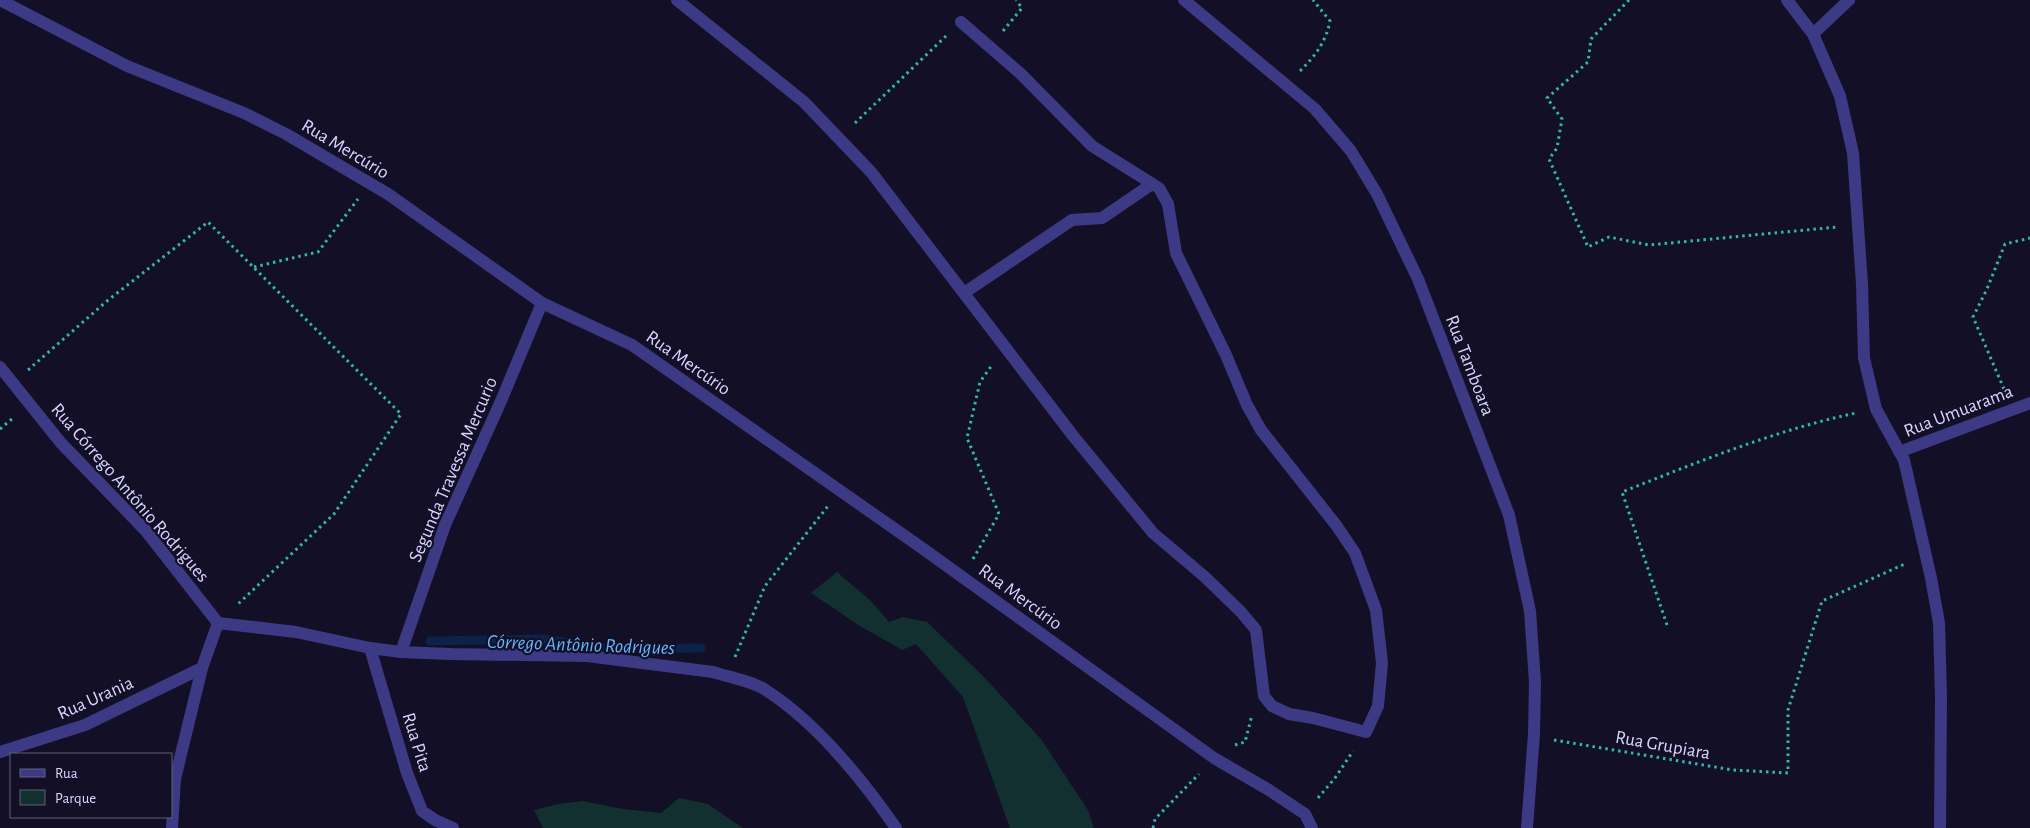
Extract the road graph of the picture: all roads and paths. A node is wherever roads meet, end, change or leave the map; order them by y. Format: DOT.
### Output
graph roads {
  1 [pos="0,0"];
  2 [pos="677,0"];
  3 [pos="1016,0"];
  4 [pos="1184,0"];
  5 [pos="1313,0"];
  6 [pos="1629,0"];
  7 [pos="1787,0"];
  8 [pos="1849,0"];
  9 [pos="961,22"];
  10 [pos="1813,34"];
  11 [pos="990,47"];
  12 [pos="1286,85"];
  13 [pos="839,138"];
  14 [pos="369,184"];
  15 [pos="1152,184"];
  16 [pos="1858,225"];
  17 [pos="2030,238"];
  18 [pos="254,268"];
  19 [pos="964,293"];
  20 [pos="542,303"];
  21 [pos="1004,345"];
  22 [pos="0,367"];
  23 [pos="13,383"];
  24 [pos="2030,403"];
  25 [pos="2013,408"];
  26 [pos="1876,409"];
  27 [pos="1900,452"];
  28 [pos="840,491"];
  29 [pos="1925,555"];
  30 [pos="962,577"];
  31 [pos="218,623"];
  32 [pos="1667,625"];
  33 [pos="370,648"];
  34 [pos="401,652"];
  35 [pos="202,668"];
  36 [pos="727,676"];
  37 [pos="1262,680"];
  38 [pos="1366,732"];
  39 [pos="1534,738"];
  40 [pos="0,752"];
  41 [pos="1211,755"];
  42 [pos="1305,814"];
  43 [pos="172,828"];
  44 [pos="453,828"];
  45 [pos="896,828"];
  46 [pos="1153,828"];
  47 [pos="1312,828"];
  48 [pos="1528,828"];
  49 [pos="1940,828"];
  1 -- 14 [label="street, Rua Mercúrio"];
  2 -- 13 [label="street"];
  3 -- 11 [label="path"];
  4 -- 12 [label="street, Rua Tamboara"];
  5 -- 12 [label="path"];
  6 -- 16 [label="path"];
  7 -- 10 [label="street"];
  8 -- 10 [label="street"];
  9 -- 11 [label="street"];
  9 -- 13 [label="path"];
  10 -- 16 [label="street"];
  11 -- 15 [label="street"];
  12 -- 39 [label="street, Rua Tamboara"];
  13 -- 19 [label="street"];
  14 -- 18 [label="path"];
  14 -- 20 [label="street, Rua Mercúrio"];
  15 -- 19 [label="street"];
  15 -- 38 [label="street"];
  16 -- 26 [label="street"];
  17 -- 25 [label="path"];
  18 -- 23 [label="path"];
  18 -- 31 [label="path"];
  19 -- 21 [label="street"];
  20 -- 28 [label="street, Rua Mercúrio"];
  20 -- 34 [label="street, Segunda Travessa Mercurio"];
  21 -- 30 [label="path"];
  21 -- 37 [label="street"];
  22 -- 23 [label="street, Rua Córrego Antônio Rodrigues"];
  23 -- 31 [label="street, Rua Córrego Antônio Rodrigues"];
  24 -- 25 [label="street, Rua Umuarama"];
  25 -- 27 [label="street, Rua Umuarama"];
  26 -- 27 [label="street"];
  26 -- 32 [label="path"];
  27 -- 29 [label="street"];
  28 -- 30 [label="street, Rua Mercúrio"];
  28 -- 36 [label="path"];
  29 -- 39 [label="path, Rua Grupiara"];
  29 -- 49 [label="street"];
  30 -- 41 [label="street, Rua Mercúrio"];
  31 -- 33 [label="street"];
  31 -- 35 [label="street"];
  33 -- 34 [label="street"];
  33 -- 44 [label="street, Rua Pita"];
  34 -- 36 [label="street"];
  35 -- 40 [label="street, Rua Urania"];
  35 -- 43 [label="street"];
  36 -- 45 [label="street"];
  37 -- 38 [label="street"];
  37 -- 41 [label="path"];
  38 -- 42 [label="path"];
  39 -- 48 [label="street, Rua Tamboara"];
  41 -- 42 [label="street, Rua Mercúrio"];
  41 -- 46 [label="path"];
  42 -- 47 [label="street, Rua Mercúrio"];
}
